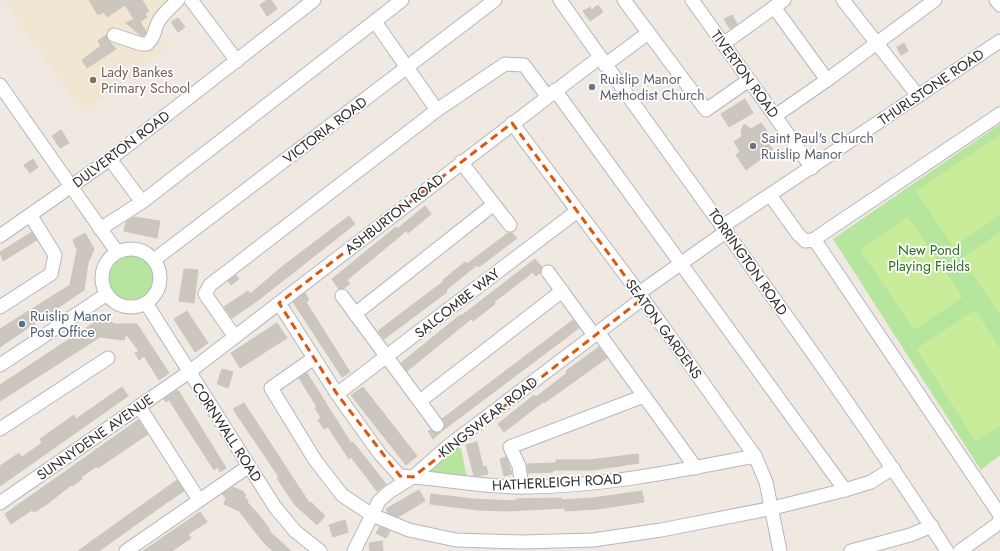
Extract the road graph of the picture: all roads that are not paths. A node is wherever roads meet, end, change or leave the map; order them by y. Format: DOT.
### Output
graph roads {
  1 [pos="178,0"];
  2 [pos="192,0"];
  3 [pos="314,0"];
  4 [pos="402,0"];
  5 [pos="495,0"];
  6 [pos="560,0"];
  7 [pos="624,0"];
  8 [pos="692,0"];
  9 [pos="843,0"];
  10 [pos="996,0"];
  11 [pos="927,2"];
  12 [pos="779,4"];
  13 [pos="1000,5"];
  14 [pos="375,22"];
  15 [pos="648,33"];
  16 [pos="114,35"];
  17 [pos="1000,41"];
  18 [pos="723,44"];
  19 [pos="877,44"];
  20 [pos="237,61"];
  21 [pos="603,61"];
  22 [pos="407,68"];
  23 [pos="749,80"];
  24 [pos="827,80"];
  25 [pos="0,85"];
  26 [pos="551,93"];
  27 [pos="918,96"];
  28 [pos="437,110"];
  29 [pos="1000,114"];
  30 [pos="775,116"];
  31 [pos="512,123"];
  32 [pos="110,159"];
  33 [pos="461,162"];
  34 [pos="812,168"];
  35 [pos="71,186"];
  36 [pos="770,195"];
  37 [pos="142,202"];
  38 [pos="493,205"];
  39 [pos="576,212"];
  40 [pos="31,216"];
  41 [pos="510,225"];
  42 [pos="725,228"];
  43 [pos="100,229"];
  44 [pos="0,236"];
  45 [pos="813,240"];
  46 [pos="117,252"];
  47 [pos="154,260"];
  48 [pos="681,263"];
  49 [pos="548,272"];
  50 [pos="562,292"];
  51 [pos="107,294"];
  52 [pos="342,296"];
  53 [pos="640,296"];
  54 [pos="279,303"];
  55 [pos="146,304"];
  56 [pos="0,307"];
  57 [pos="355,314"];
  58 [pos="596,334"];
  59 [pos="235,337"];
  60 [pos="386,357"];
  61 [pos="108,358"];
  62 [pos="314,358"];
  63 [pos="0,364"];
  64 [pos="189,372"];
  65 [pos="337,394"];
  66 [pos="644,396"];
  67 [pos="420,401"];
  68 [pos="139,406"];
  69 [pos="437,425"];
  70 [pos="0,429"];
  71 [pos="755,456"];
  72 [pos="249,466"];
  73 [pos="696,468"];
  74 [pos="894,468"];
  75 [pos="413,477"];
  76 [pos="522,487"];
  77 [pos="846,490"];
  78 [pos="200,500"];
  79 [pos="0,503"];
  80 [pos="772,508"];
  81 [pos="372,514"];
  82 [pos="1000,516"];
  83 [pos="932,526"];
  84 [pos="126,551"];
  85 [pos="320,551"];
  86 [pos="354,551"];
  87 [pos="780,551"];
  88 [pos="852,551"];
  89 [pos="947,551"];
  90 [pos="960,551"];
  1 -- 16 [label="street"];
  2 -- 20 [label="street"];
  3 -- 20 [label="street, DULVERTON ROAD"];
  4 -- 14 [label="street"];
  5 -- 22 [label="street, VICTORIA ROAD"];
  6 -- 21 [label="street, TORRINGTON ROAD"];
  7 -- 15 [label="street"];
  8 -- 18 [label="street, TIVERTON ROAD"];
  9 -- 19 [label="street"];
  10 -- 13 [label="street"];
  11 -- 19 [label="street"];
  12 -- 18 [label="street"];
  12 -- 24 [label="street"];
  14 -- 22 [label="street"];
  14 -- 37 [label="street"];
  15 -- 21 [label="street, ASHBURTON ROAD"];
  15 -- 23 [label="street"];
  17 -- 27 [label="street, THURLSTONE ROAD"];
  18 -- 23 [label="street, TIVERTON ROAD"];
  19 -- 24 [label="street"];
  19 -- 27 [label="street"];
  20 -- 32 [label="street, DULVERTON ROAD"];
  21 -- 26 [label="street, ASHBURTON ROAD"];
  21 -- 42 [label="street, TORRINGTON ROAD"];
  22 -- 28 [label="street"];
  22 -- 47 [label="street, VICTORIA ROAD"];
  23 -- 30 [label="street, TIVERTON ROAD"];
  24 -- 30 [label="street"];
  25 -- 35 [label="street"];
  26 -- 28 [label="street"];
  26 -- 31 [label="street, ASHBURTON ROAD"];
  26 -- 48 [label="street"];
  27 -- 34 [label="street, THURLSTONE ROAD"];
  28 -- 59 [label="street"];
  29 -- 45 [label="street"];
  30 -- 34 [label="street, TIVERTON ROAD"];
  31 -- 33 [label="street, ASHBURTON ROAD"];
  31 -- 39 [label="street, SEATON GARDENS"];
  32 -- 35 [label="street, DULVERTON ROAD"];
  32 -- 37 [label="street"];
  33 -- 38 [label="street"];
  33 -- 54 [label="street, ASHBURTON ROAD"];
  34 -- 36 [label="street, THURLSTONE ROAD"];
  35 -- 40 [label="street, DULVERTON ROAD"];
  35 -- 43 [label="street"];
  36 -- 42 [label="street, THURLSTONE ROAD"];
  36 -- 45 [label="street"];
  37 -- 43 [label="street"];
  38 -- 41 [label="street"];
  38 -- 57 [label="street"];
  39 -- 53 [label="street, SEATON GARDENS"];
  39 -- 60 [label="street, SALCOMBE WAY"];
  40 -- 44 [label="street, DULVERTON ROAD"];
  40 -- 56 [label="street"];
  42 -- 48 [label="street, THURLSTONE ROAD"];
  42 -- 74 [label="street, TORRINGTON ROAD"];
  43 -- 46 [label="street"];
  45 -- 82 [label="street"];
  46 -- 47 [label="street"];
  46 -- 51 [label="street"];
  47 -- 55 [label="street"];
  48 -- 53 [label="street, KINGSWEAR ROAD"];
  48 -- 77 [label="street"];
  49 -- 50 [label="street"];
  50 -- 58 [label="street"];
  50 -- 67 [label="street"];
  51 -- 55 [label="street"];
  51 -- 63 [label="street"];
  52 -- 57 [label="street"];
  53 -- 58 [label="street, KINGSWEAR ROAD"];
  53 -- 71 [label="street, SEATON GARDENS"];
  54 -- 59 [label="street, ASHBURTON ROAD"];
  54 -- 62 [label="street, HATHERLEIGH ROAD"];
  55 -- 64 [label="street, CORNWALL ROAD"];
  57 -- 60 [label="street"];
  58 -- 66 [label="street"];
  58 -- 75 [label="street, KINGSWEAR ROAD"];
  59 -- 64 [label="street, ASHBURTON ROAD"];
  60 -- 65 [label="street, SALCOMBE WAY"];
  60 -- 67 [label="street"];
  61 -- 70 [label="street"];
  62 -- 65 [label="street, HATHERLEIGH ROAD"];
  62 -- 81 [label="street"];
  64 -- 68 [label="street, SUNNYDENE AVENUE"];
  64 -- 72 [label="street, CORNWALL ROAD"];
  65 -- 75 [label="street, HATHERLEIGH ROAD"];
  66 -- 73 [label="street"];
  66 -- 76 [label="street"];
  67 -- 69 [label="street"];
  68 -- 78 [label="street"];
  68 -- 79 [label="street, SUNNYDENE AVENUE"];
  71 -- 73 [label="street, HATHERLEIGH ROAD"];
  71 -- 80 [label="street, SEATON GARDENS"];
  72 -- 78 [label="street"];
  72 -- 85 [label="street, CORNWALL ROAD"];
  73 -- 76 [label="street, HATHERLEIGH ROAD"];
  74 -- 77 [label="street"];
  74 -- 83 [label="street, TORRINGTON ROAD"];
  75 -- 76 [label="street, HATHERLEIGH ROAD"];
  75 -- 81 [label="street, KINGSWEAR ROAD"];
  77 -- 80 [label="street"];
  78 -- 84 [label="street"];
  80 -- 81 [label="street"];
  80 -- 87 [label="street, SEATON GARDENS"];
  81 -- 86 [label="street, KINGSWEAR ROAD"];
  82 -- 90 [label="street"];
  83 -- 88 [label="street"];
  83 -- 89 [label="street"];
}
